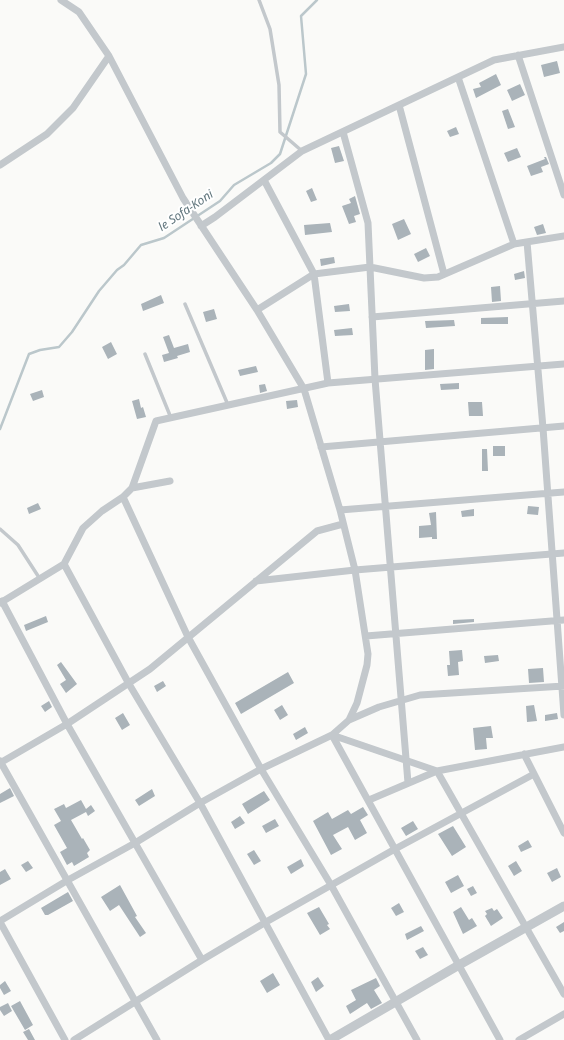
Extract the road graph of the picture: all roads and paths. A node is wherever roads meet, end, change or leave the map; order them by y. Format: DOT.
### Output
graph roads {
  1 [pos="61,0"];
  2 [pos="259,0"];
  3 [pos="564,48"];
  4 [pos="518,55"];
  5 [pos="109,56"];
  6 [pos="458,77"];
  7 [pos="399,105"];
  8 [pos="342,132"];
  9 [pos="302,151"];
  10 [pos="0,165"];
  11 [pos="264,180"];
  12 [pos="564,195"];
  13 [pos="200,224"];
  14 [pos="564,236"];
  15 [pos="527,242"];
  16 [pos="514,244"];
  17 [pos="370,267"];
  18 [pos="314,274"];
  19 [pos="444,274"];
  20 [pos="564,301"];
  21 [pos="185,304"];
  22 [pos="533,304"];
  23 [pos="257,310"];
  24 [pos="372,317"];
  25 [pos="145,354"];
  26 [pos="564,364"];
  27 [pos="538,366"];
  28 [pos="375,379"];
  29 [pos="328,383"];
  30 [pos="304,389"];
  31 [pos="228,405"];
  32 [pos="171,418"];
  33 [pos="564,426"];
  34 [pos="543,428"];
  35 [pos="380,442"];
  36 [pos="321,447"];
  37 [pos="170,481"];
  38 [pos="132,488"];
  39 [pos="564,492"];
  40 [pos="548,493"];
  41 [pos="123,497"];
  42 [pos="386,506"];
  43 [pos="340,510"];
  44 [pos="343,524"];
  45 [pos="0,529"];
  46 [pos="564,553"];
  47 [pos="552,554"];
  48 [pos="64,564"];
  49 [pos="391,567"];
  50 [pos="355,570"];
  51 [pos="40,579"];
  52 [pos="256,581"];
  53 [pos="1,602"];
  54 [pos="561,621"];
  55 [pos="396,634"];
  56 [pos="366,636"];
  57 [pos="188,637"];
  58 [pos="129,684"];
  59 [pos="563,687"];
  60 [pos="402,700"];
  61 [pos="564,715"];
  62 [pos="349,720"];
  63 [pos="67,724"];
  64 [pos="332,735"];
  65 [pos="564,747"];
  66 [pos="524,754"];
  67 [pos="406,760"];
  68 [pos="0,763"];
  69 [pos="262,769"];
  70 [pos="437,770"];
  71 [pos="534,774"];
  72 [pos="408,783"];
  73 [pos="369,800"];
  74 [pos="200,803"];
  75 [pos="461,813"];
  76 [pos="564,833"];
  77 [pos="135,843"];
  78 [pos="396,848"];
  79 [pos="68,880"];
  80 [pos="330,885"];
  81 [pos="564,906"];
  82 [pos="0,921"];
  83 [pos="266,922"];
  84 [pos="526,927"];
  85 [pos="202,960"];
  86 [pos="459,965"];
  87 [pos="564,994"];
  88 [pos="396,1001"];
  89 [pos="136,1002"];
  90 [pos="564,1014"];
  91 [pos="65,1040"];
  92 [pos="74,1040"];
  93 [pos="157,1040"];
  94 [pos="330,1040"];
  95 [pos="417,1040"];
  96 [pos="500,1040"];
  97 [pos="519,1040"];
  1 -- 5 [label="street"];
  2 -- 9 [label="lane"];
  3 -- 4 [label="street"];
  4 -- 6 [label="street"];
  4 -- 12 [label="street"];
  5 -- 10 [label="street"];
  5 -- 13 [label="street"];
  6 -- 7 [label="street"];
  6 -- 16 [label="street"];
  7 -- 8 [label="street"];
  7 -- 19 [label="street"];
  8 -- 9 [label="street"];
  8 -- 17 [label="street"];
  9 -- 11 [label="street"];
  11 -- 13 [label="street"];
  11 -- 18 [label="street"];
  13 -- 23 [label="street"];
  14 -- 15 [label="street"];
  15 -- 16 [label="street"];
  15 -- 22 [label="street"];
  16 -- 19 [label="street"];
  17 -- 18 [label="street"];
  17 -- 19 [label="street"];
  17 -- 24 [label="street"];
  18 -- 23 [label="street"];
  18 -- 29 [label="street"];
  20 -- 22 [label="street"];
  21 -- 31 [label="lane"];
  22 -- 24 [label="street"];
  22 -- 27 [label="street"];
  23 -- 30 [label="street"];
  24 -- 28 [label="street"];
  25 -- 32 [label="lane"];
  26 -- 27 [label="street"];
  27 -- 28 [label="street"];
  27 -- 34 [label="street"];
  28 -- 29 [label="street"];
  28 -- 35 [label="street"];
  29 -- 30 [label="street"];
  30 -- 31 [label="street"];
  30 -- 36 [label="street"];
  31 -- 32 [label="street"];
  32 -- 38 [label="street"];
  33 -- 34 [label="street"];
  34 -- 35 [label="street"];
  34 -- 40 [label="street"];
  35 -- 36 [label="street"];
  35 -- 42 [label="street"];
  36 -- 43 [label="street"];
  37 -- 38 [label="street"];
  38 -- 41 [label="street"];
  39 -- 40 [label="street"];
  40 -- 42 [label="street"];
  40 -- 47 [label="street"];
  41 -- 48 [label="street"];
  41 -- 57 [label="street"];
  42 -- 43 [label="street"];
  42 -- 49 [label="street"];
  43 -- 44 [label="street"];
  44 -- 50 [label="street"];
  44 -- 52 [label="street"];
  45 -- 51 [label="lane"];
  46 -- 47 [label="street"];
  47 -- 49 [label="street"];
  47 -- 54 [label="street"];
  48 -- 51 [label="street"];
  48 -- 58 [label="street"];
  49 -- 50 [label="street"];
  49 -- 55 [label="street"];
  50 -- 52 [label="street"];
  50 -- 56 [label="street"];
  51 -- 53 [label="street"];
  52 -- 57 [label="street"];
  53 -- 63 [label="street"];
  54 -- 55 [label="street"];
  54 -- 59 [label="street"];
  55 -- 56 [label="street"];
  55 -- 60 [label="street"];
  56 -- 62 [label="street"];
  57 -- 58 [label="street"];
  57 -- 69 [label="street"];
  58 -- 63 [label="street"];
  58 -- 74 [label="street"];
  59 -- 60 [label="street"];
  59 -- 61 [label="street"];
  60 -- 62 [label="street"];
  60 -- 67 [label="street"];
  62 -- 64 [label="street"];
  63 -- 68 [label="street"];
  63 -- 77 [label="street"];
  64 -- 67 [label="street"];
  64 -- 69 [label="street"];
  64 -- 73 [label="street"];
  65 -- 66 [label="street"];
  66 -- 70 [label="street"];
  66 -- 71 [label="street"];
  67 -- 70 [label="street"];
  67 -- 72 [label="street"];
  68 -- 79 [label="street"];
  69 -- 74 [label="street"];
  69 -- 80 [label="street"];
  70 -- 72 [label="street"];
  70 -- 75 [label="street"];
  71 -- 75 [label="street"];
  71 -- 76 [label="street"];
  72 -- 73 [label="street"];
  73 -- 78 [label="street"];
  74 -- 77 [label="street"];
  74 -- 83 [label="street"];
  75 -- 78 [label="street"];
  75 -- 84 [label="street"];
  77 -- 79 [label="street"];
  77 -- 85 [label="street"];
  78 -- 80 [label="street"];
  78 -- 86 [label="street"];
  79 -- 82 [label="street"];
  79 -- 89 [label="street"];
  80 -- 83 [label="street"];
  80 -- 88 [label="street"];
  81 -- 84 [label="street"];
  82 -- 91 [label="street"];
  83 -- 85 [label="street"];
  83 -- 94 [label="street"];
  84 -- 86 [label="street"];
  84 -- 87 [label="street"];
  85 -- 89 [label="street"];
  86 -- 88 [label="street"];
  86 -- 96 [label="street"];
  88 -- 94 [label="street"];
  88 -- 95 [label="street"];
  89 -- 92 [label="street"];
  89 -- 93 [label="street"];
  90 -- 97 [label="street"];
}
